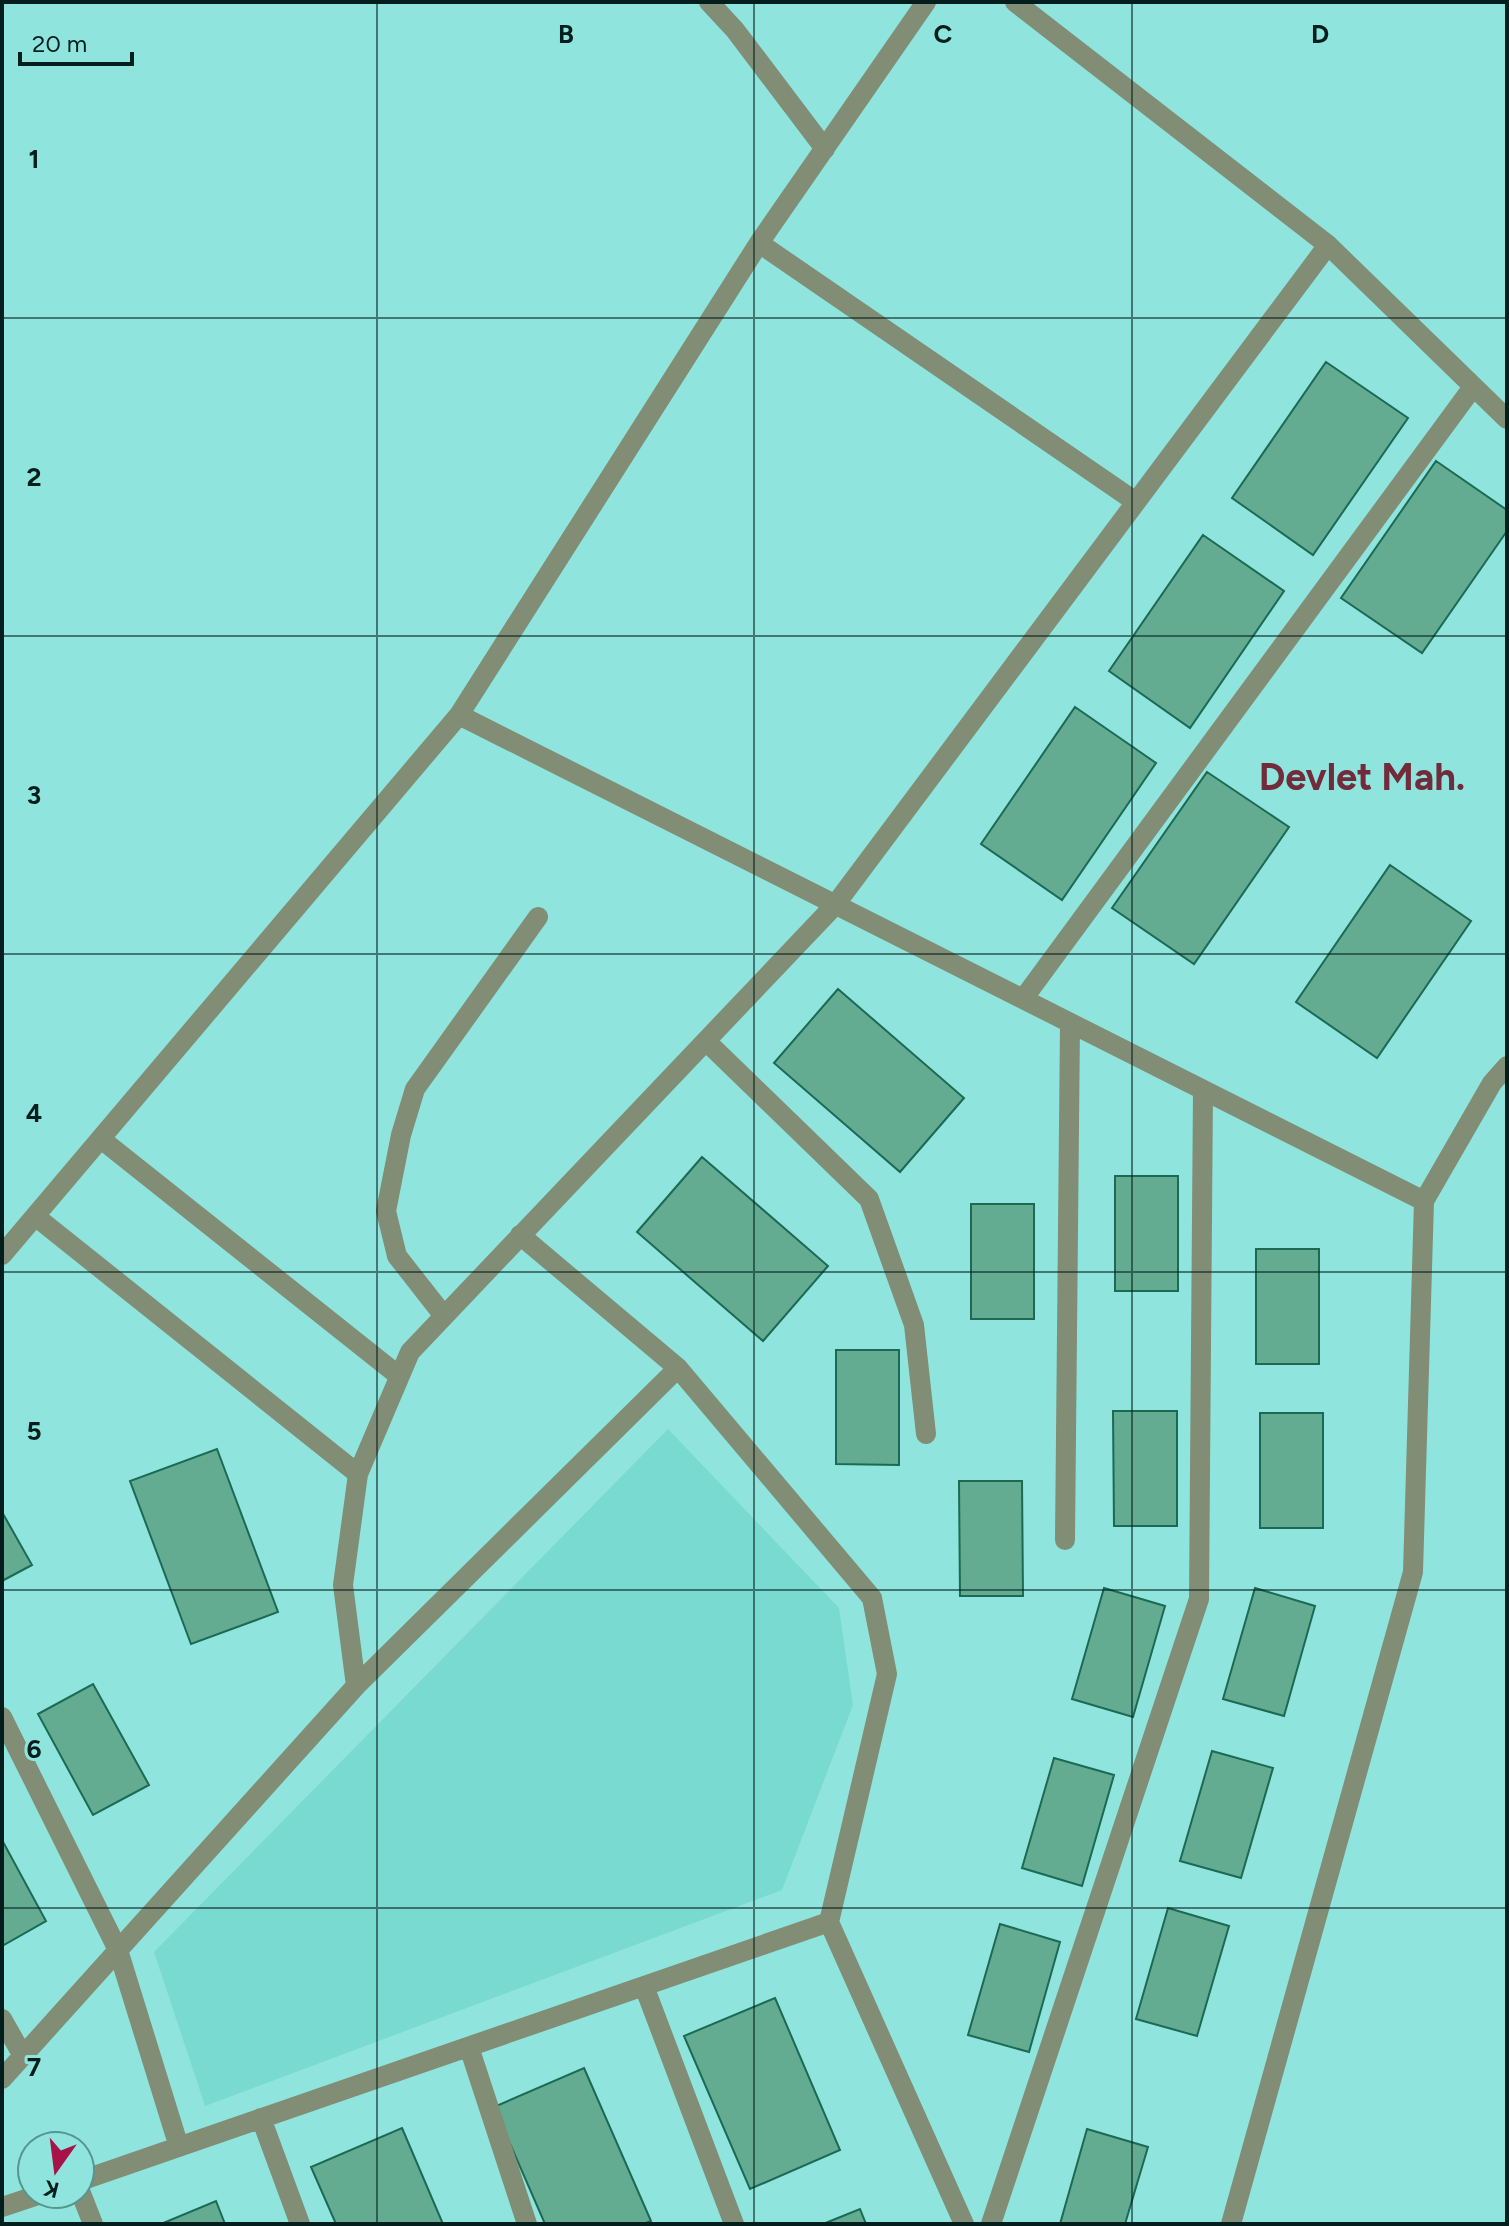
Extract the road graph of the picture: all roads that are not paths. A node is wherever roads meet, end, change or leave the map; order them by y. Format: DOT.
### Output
graph roads {
  1 [pos="709,2"];
  2 [pos="926,2"];
  3 [pos="1015,2"];
  4 [pos="825,149"];
  5 [pos="759,243"];
  6 [pos="1328,245"];
  7 [pos="1473,387"];
  8 [pos="1507,419"];
  9 [pos="1136,502"];
  10 [pos="459,715"];
  11 [pos="835,905"];
  12 [pos="538,917"];
  13 [pos="1023,999"];
  14 [pos="1070,1023"];
  15 [pos="706,1041"];
  16 [pos="1507,1066"];
  17 [pos="1203,1090"];
  18 [pos="101,1139"];
  19 [pos="1424,1201"];
  20 [pos="35,1216"];
  21 [pos="520,1235"];
  22 [pos="2,1255"];
  23 [pos="444,1316"];
  24 [pos="678,1368"];
  25 [pos="399,1376"];
  26 [pos="926,1434"];
  27 [pos="358,1474"];
  28 [pos="1065,1540"];
  29 [pos="356,1686"];
  30 [pos="2,1717"];
  31 [pos="829,1922"];
  32 [pos="118,1950"];
  33 [pos="644,1986"];
  34 [pos="2,2019"];
  35 [pos="469,2047"];
  36 [pos="23,2056"];
  37 [pos="2,2079"];
  38 [pos="261,2118"];
  39 [pos="179,2147"];
  40 [pos="96,2176"];
  41 [pos="300,2224"];
  42 [pos="527,2224"];
  43 [pos="734,2224"];
  44 [pos="964,2224"];
  45 [pos="991,2224"];
  46 [pos="1231,2224"];
  1 -- 4 [label="street"];
  2 -- 4 [label="street"];
  3 -- 6 [label="street"];
  4 -- 5 [label="street"];
  5 -- 9 [label="street"];
  5 -- 10 [label="street"];
  6 -- 7 [label="street"];
  6 -- 9 [label="street"];
  7 -- 8 [label="street"];
  7 -- 13 [label="street"];
  9 -- 11 [label="street"];
  10 -- 11 [label="street"];
  10 -- 18 [label="street"];
  11 -- 13 [label="street"];
  11 -- 15 [label="street"];
  12 -- 23 [label="street"];
  13 -- 14 [label="street"];
  14 -- 17 [label="street"];
  14 -- 28 [label="street"];
  15 -- 21 [label="street"];
  15 -- 26 [label="street"];
  16 -- 19 [label="street"];
  17 -- 19 [label="street"];
  17 -- 45 [label="street"];
  18 -- 20 [label="street"];
  18 -- 25 [label="street"];
  19 -- 46 [label="street"];
  20 -- 22 [label="street"];
  20 -- 27 [label="street"];
  21 -- 23 [label="street"];
  21 -- 24 [label="street"];
  23 -- 25 [label="street"];
  24 -- 29 [label="street"];
  24 -- 31 [label="street"];
  25 -- 27 [label="street"];
  27 -- 29 [label="street"];
  29 -- 32 [label="street"];
  30 -- 32 [label="street"];
  31 -- 33 [label="street"];
  31 -- 44 [label="street"];
  32 -- 36 [label="street"];
  32 -- 39 [label="street"];
  33 -- 35 [label="street"];
  33 -- 43 [label="street"];
  34 -- 36 [label="street"];
  35 -- 38 [label="street"];
  35 -- 42 [label="street"];
  36 -- 37 [label="street"];
  38 -- 39 [label="street"];
  38 -- 41 [label="street"];
  39 -- 40 [label="street"];
}
